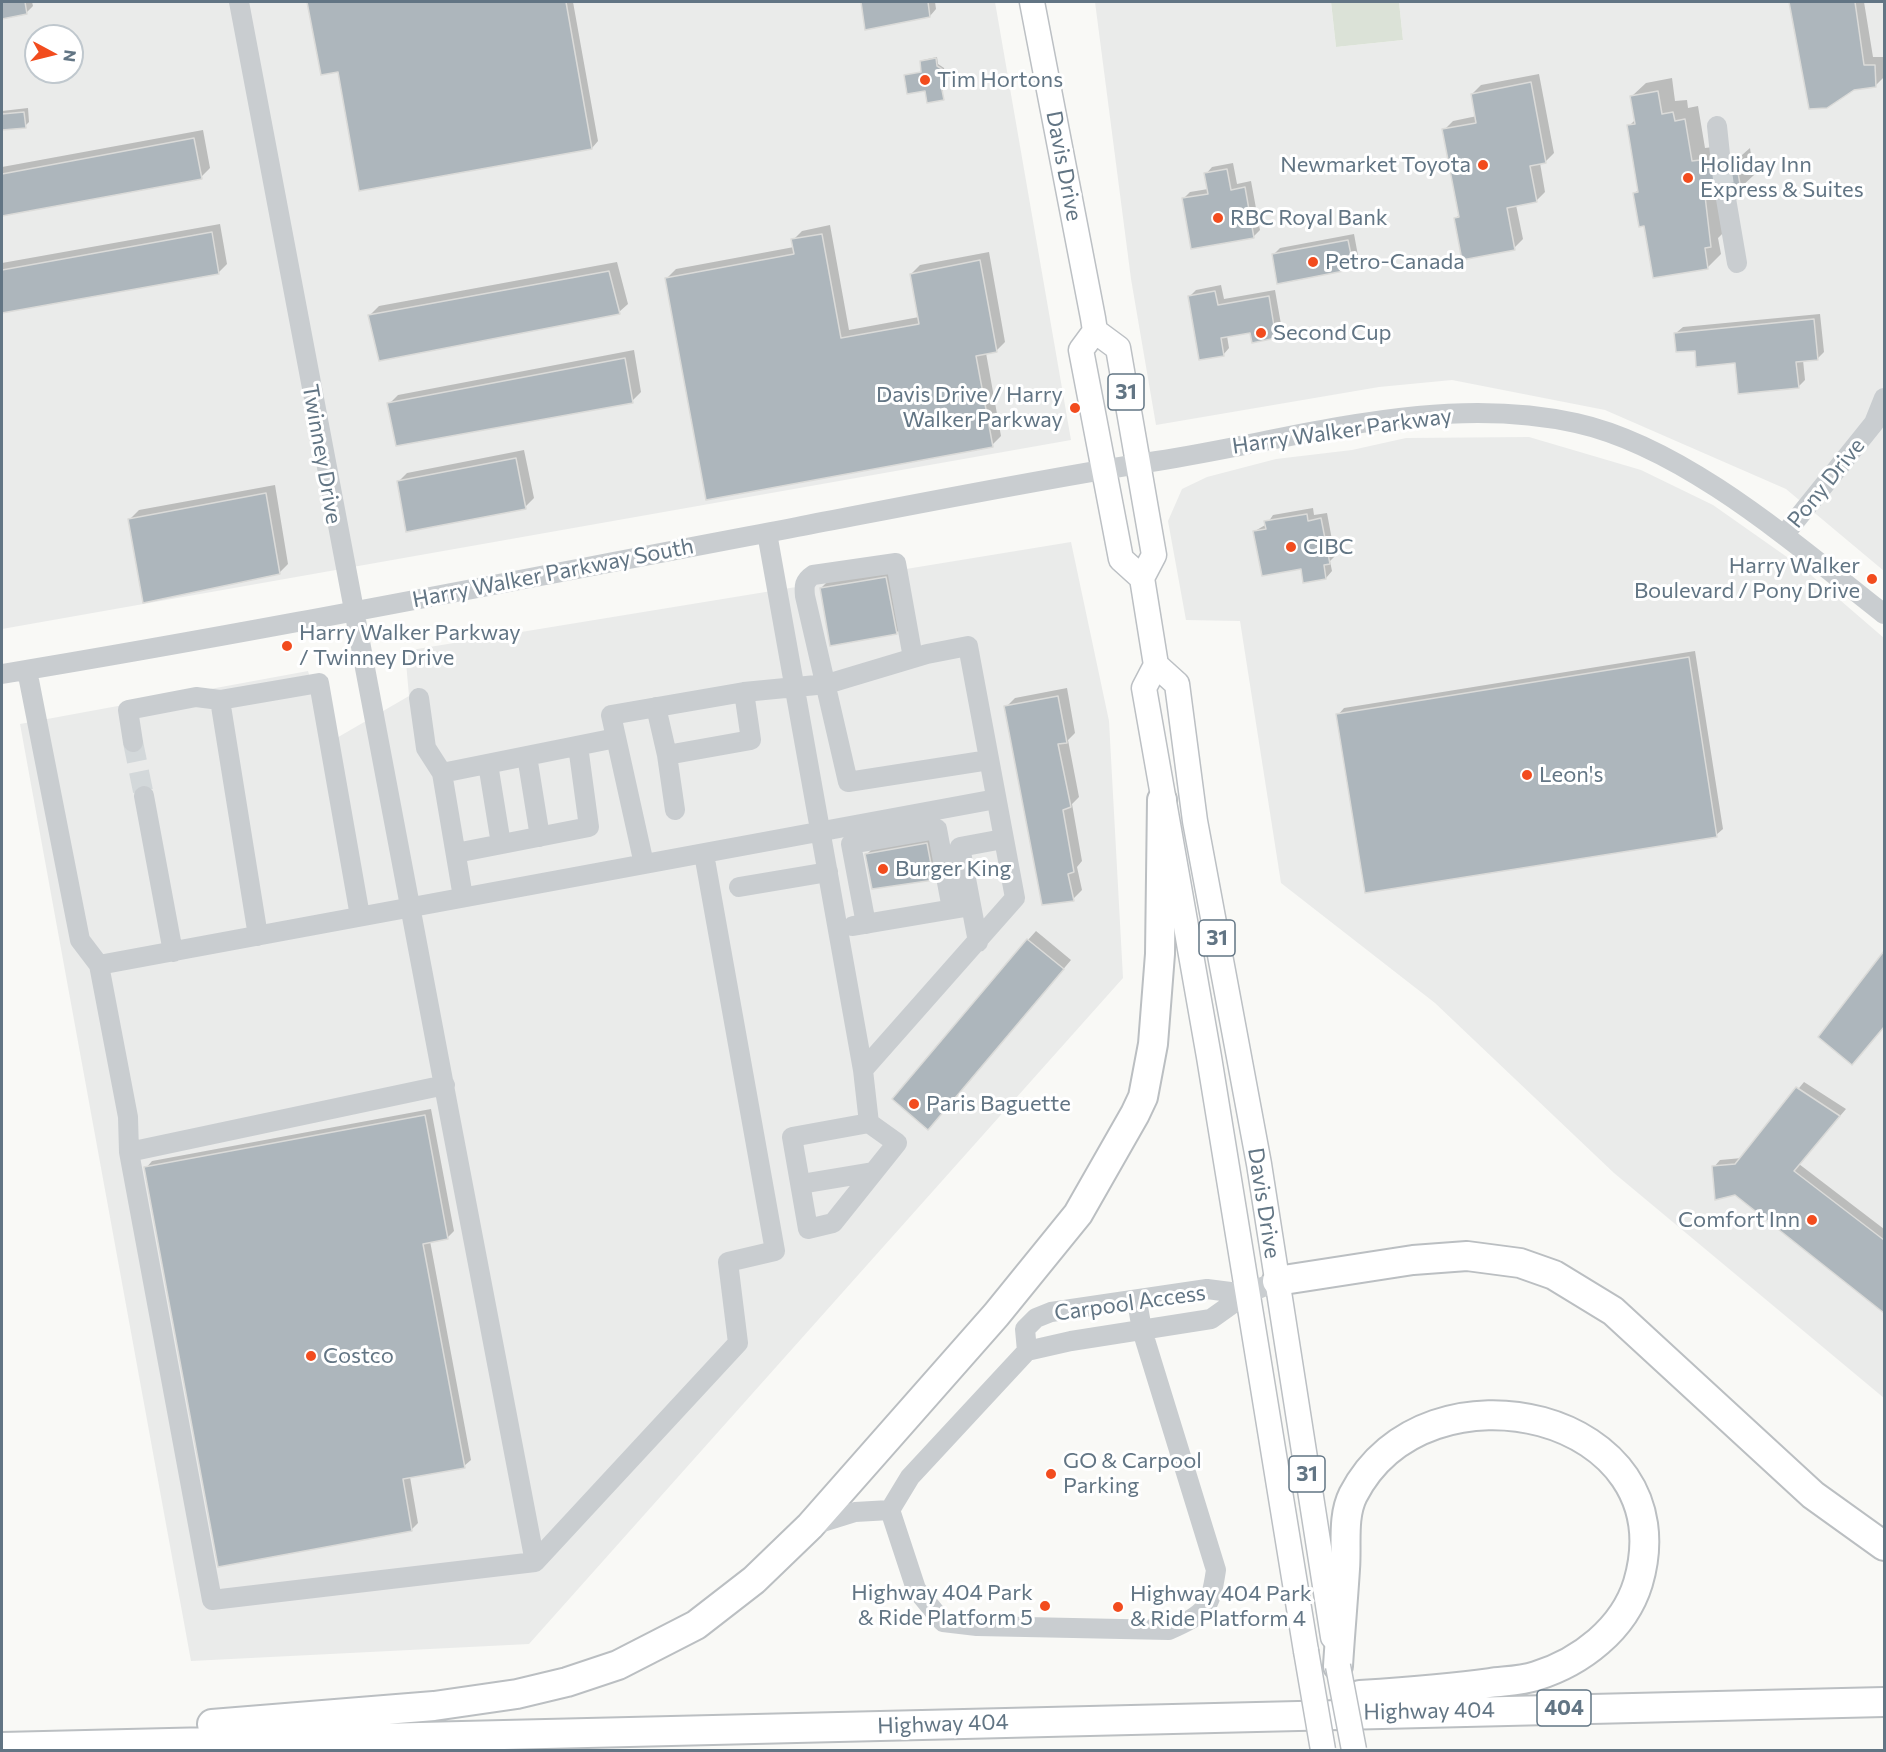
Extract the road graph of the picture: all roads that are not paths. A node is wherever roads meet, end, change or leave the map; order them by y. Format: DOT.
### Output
graph roads {
  1 [pos="239,2"];
  2 [pos="1032,2"];
  3 [pos="1717,126"];
  4 [pos="1720,164"];
  5 [pos="1725,193"];
  6 [pos="1737,263"];
  7 [pos="1095,331"];
  8 [pos="1884,398"];
  9 [pos="1138,464"];
  10 [pos="1103,469"];
  11 [pos="767,533"];
  12 [pos="1784,535"];
  13 [pos="1142,578"];
  14 [pos="351,612"];
  15 [pos="1884,614"];
  16 [pos="913,658"];
  17 [pos="1156,665"];
  18 [pos="27,670"];
  19 [pos="2,674"];
  20 [pos="827,684"];
  21 [pos="795,689"];
  22 [pos="744,692"];
  23 [pos="418,698"];
  24 [pos="220,700"];
  25 [pos="656,707"];
  26 [pos="616,738"];
  27 [pos="133,742"];
  28 [pos="578,746"];
  29 [pos="667,755"];
  30 [pos="527,756"];
  31 [pos="989,760"];
  32 [pos="488,764"];
  33 [pos="442,773"];
  34 [pos="144,796"];
  35 [pos="996,799"];
  36 [pos="1162,800"];
  37 [pos="675,810"];
  38 [pos="821,833"];
  39 [pos="540,837"];
  40 [pos="1003,839"];
  41 [pos="501,844"];
  42 [pos="456,853"];
  43 [pos="704,854"];
  44 [pos="644,864"];
  45 [pos="828,872"];
  46 [pos="739,887"];
  47 [pos="463,897"];
  48 [pos="411,906"];
  49 [pos="962,907"];
  50 [pos="360,916"];
  51 [pos="866,924"];
  52 [pos="838,929"];
  53 [pos="258,936"];
  54 [pos="978,942"];
  55 [pos="173,952"];
  56 [pos="99,965"];
  57 [pos="863,1070"];
  58 [pos="445,1085"];
  59 [pos="869,1123"];
  60 [pos="129,1152"];
  61 [pos="873,1172"];
  62 [pos="801,1184"];
  63 [pos="1277,1281"];
  64 [pos="1246,1294"];
  65 [pos="1137,1301"];
  66 [pos="1142,1330"];
  67 [pos="1027,1351"];
  68 [pos="890,1510"];
  69 [pos="810,1526"];
  70 [pos="1884,1546"];
  71 [pos="535,1562"];
  72 [pos="1338,1666"];
  73 [pos="1884,1702"];
  74 [pos="1243,1716"];
  75 [pos="96,1746"];
  76 [pos="2,1747"];
  77 [pos="1323,1750"];
  78 [pos="1354,1750"];
  1 -- 14 [label="street, Twinney Drive"];
  2 -- 7 [label="main road, Davis Drive"];
  3 -- 4 [label="street"];
  5 -- 6 [label="street"];
  7 -- 9 [label="main road, 31"];
  7 -- 10 [label="main road, 31"];
  8 -- 12 [label="street, Pony Drive"];
  9 -- 10 [label="street, Harry Walker Parkway"];
  9 -- 12 [label="street, Harry Walker Parkway"];
  9 -- 13 [label="main road, 31"];
  10 -- 11 [label="street, Harry Walker Parkway South"];
  10 -- 13 [label="main road, 31"];
  11 -- 14 [label="street, Harry Walker Parkway South"];
  11 -- 21 [label="street"];
  12 -- 15 [label="street, Harry Walker Parkway"];
  13 -- 17 [label="main road"];
  14 -- 18 [label="street, Harry Walker Parkway South"];
  14 -- 48 [label="street, Twinney Drive"];
  16 -- 20 [label="street"];
  16 -- 20 [label="street"];
  16 -- 31 [label="street"];
  17 -- 36 [label="main road, Davis Drive / 31"];
  17 -- 63 [label="main road, Davis Drive / 31"];
  18 -- 19 [label="street, Harry Walker Parkway South"];
  18 -- 56 [label="street"];
  20 -- 21 [label="street"];
  20 -- 31 [label="street"];
  21 -- 22 [label="street"];
  21 -- 38 [label="street"];
  22 -- 25 [label="street"];
  22 -- 29 [label="street"];
  23 -- 33 [label="street"];
  24 -- 27 [label="street"];
  24 -- 50 [label="street"];
  24 -- 53 [label="street"];
  25 -- 26 [label="street"];
  25 -- 29 [label="street"];
  26 -- 28 [label="street"];
  26 -- 44 [label="street"];
  28 -- 30 [label="street"];
  28 -- 39 [label="street"];
  29 -- 37 [label="street"];
  30 -- 32 [label="street"];
  30 -- 39 [label="street"];
  31 -- 35 [label="street"];
  32 -- 33 [label="street"];
  32 -- 41 [label="street"];
  33 -- 42 [label="street"];
  34 -- 55 [label="street"];
  35 -- 38 [label="street"];
  35 -- 40 [label="street"];
  36 -- 64 [label="main road, Davis Drive / 31"];
  36 -- 69 [label="highway"];
  38 -- 43 [label="street"];
  38 -- 45 [label="street"];
  39 -- 41 [label="street"];
  40 -- 49 [label="street"];
  40 -- 54 [label="street"];
  41 -- 42 [label="street"];
  42 -- 47 [label="street"];
  43 -- 44 [label="street"];
  43 -- 71 [label="street"];
  44 -- 47 [label="street"];
  45 -- 46 [label="street"];
  45 -- 52 [label="street"];
  47 -- 48 [label="street"];
  48 -- 50 [label="street"];
  48 -- 58 [label="street, Twinney Drive"];
  49 -- 51 [label="street"];
  49 -- 51 [label="street"];
  49 -- 54 [label="street"];
  50 -- 53 [label="street"];
  51 -- 52 [label="street"];
  52 -- 57 [label="street"];
  53 -- 55 [label="street"];
  54 -- 57 [label="street"];
  55 -- 56 [label="street"];
  56 -- 60 [label="street"];
  57 -- 59 [label="street"];
  58 -- 60 [label="street"];
  58 -- 71 [label="street, Twinney Drive"];
  59 -- 61 [label="street"];
  59 -- 62 [label="street"];
  60 -- 71 [label="street"];
  61 -- 62 [label="street"];
  61 -- 62 [label="street"];
  63 -- 64 [label="street"];
  63 -- 70 [label="highway"];
  63 -- 72 [label="main road, Davis Drive / 31"];
  64 -- 65 [label="street, Carpool Access"];
  64 -- 66 [label="street, Carpool Access"];
  64 -- 77 [label="main road, Davis Drive / 31, bridge"];
  65 -- 66 [label="street"];
  65 -- 67 [label="street, Carpool Access"];
  66 -- 67 [label="street, Carpool Access"];
  66 -- 68 [label="street"];
  67 -- 68 [label="street"];
  68 -- 69 [label="street"];
  69 -- 75 [label="highway"];
  72 -- 74 [label="highway"];
  72 -- 78 [label="main road, Davis Drive / 31, bridge"];
  73 -- 74 [label="highway, Highway 404 / 404"];
  74 -- 75 [label="highway, Highway 404 / 404"];
  75 -- 76 [label="highway, Highway 404 / 404"];
}
